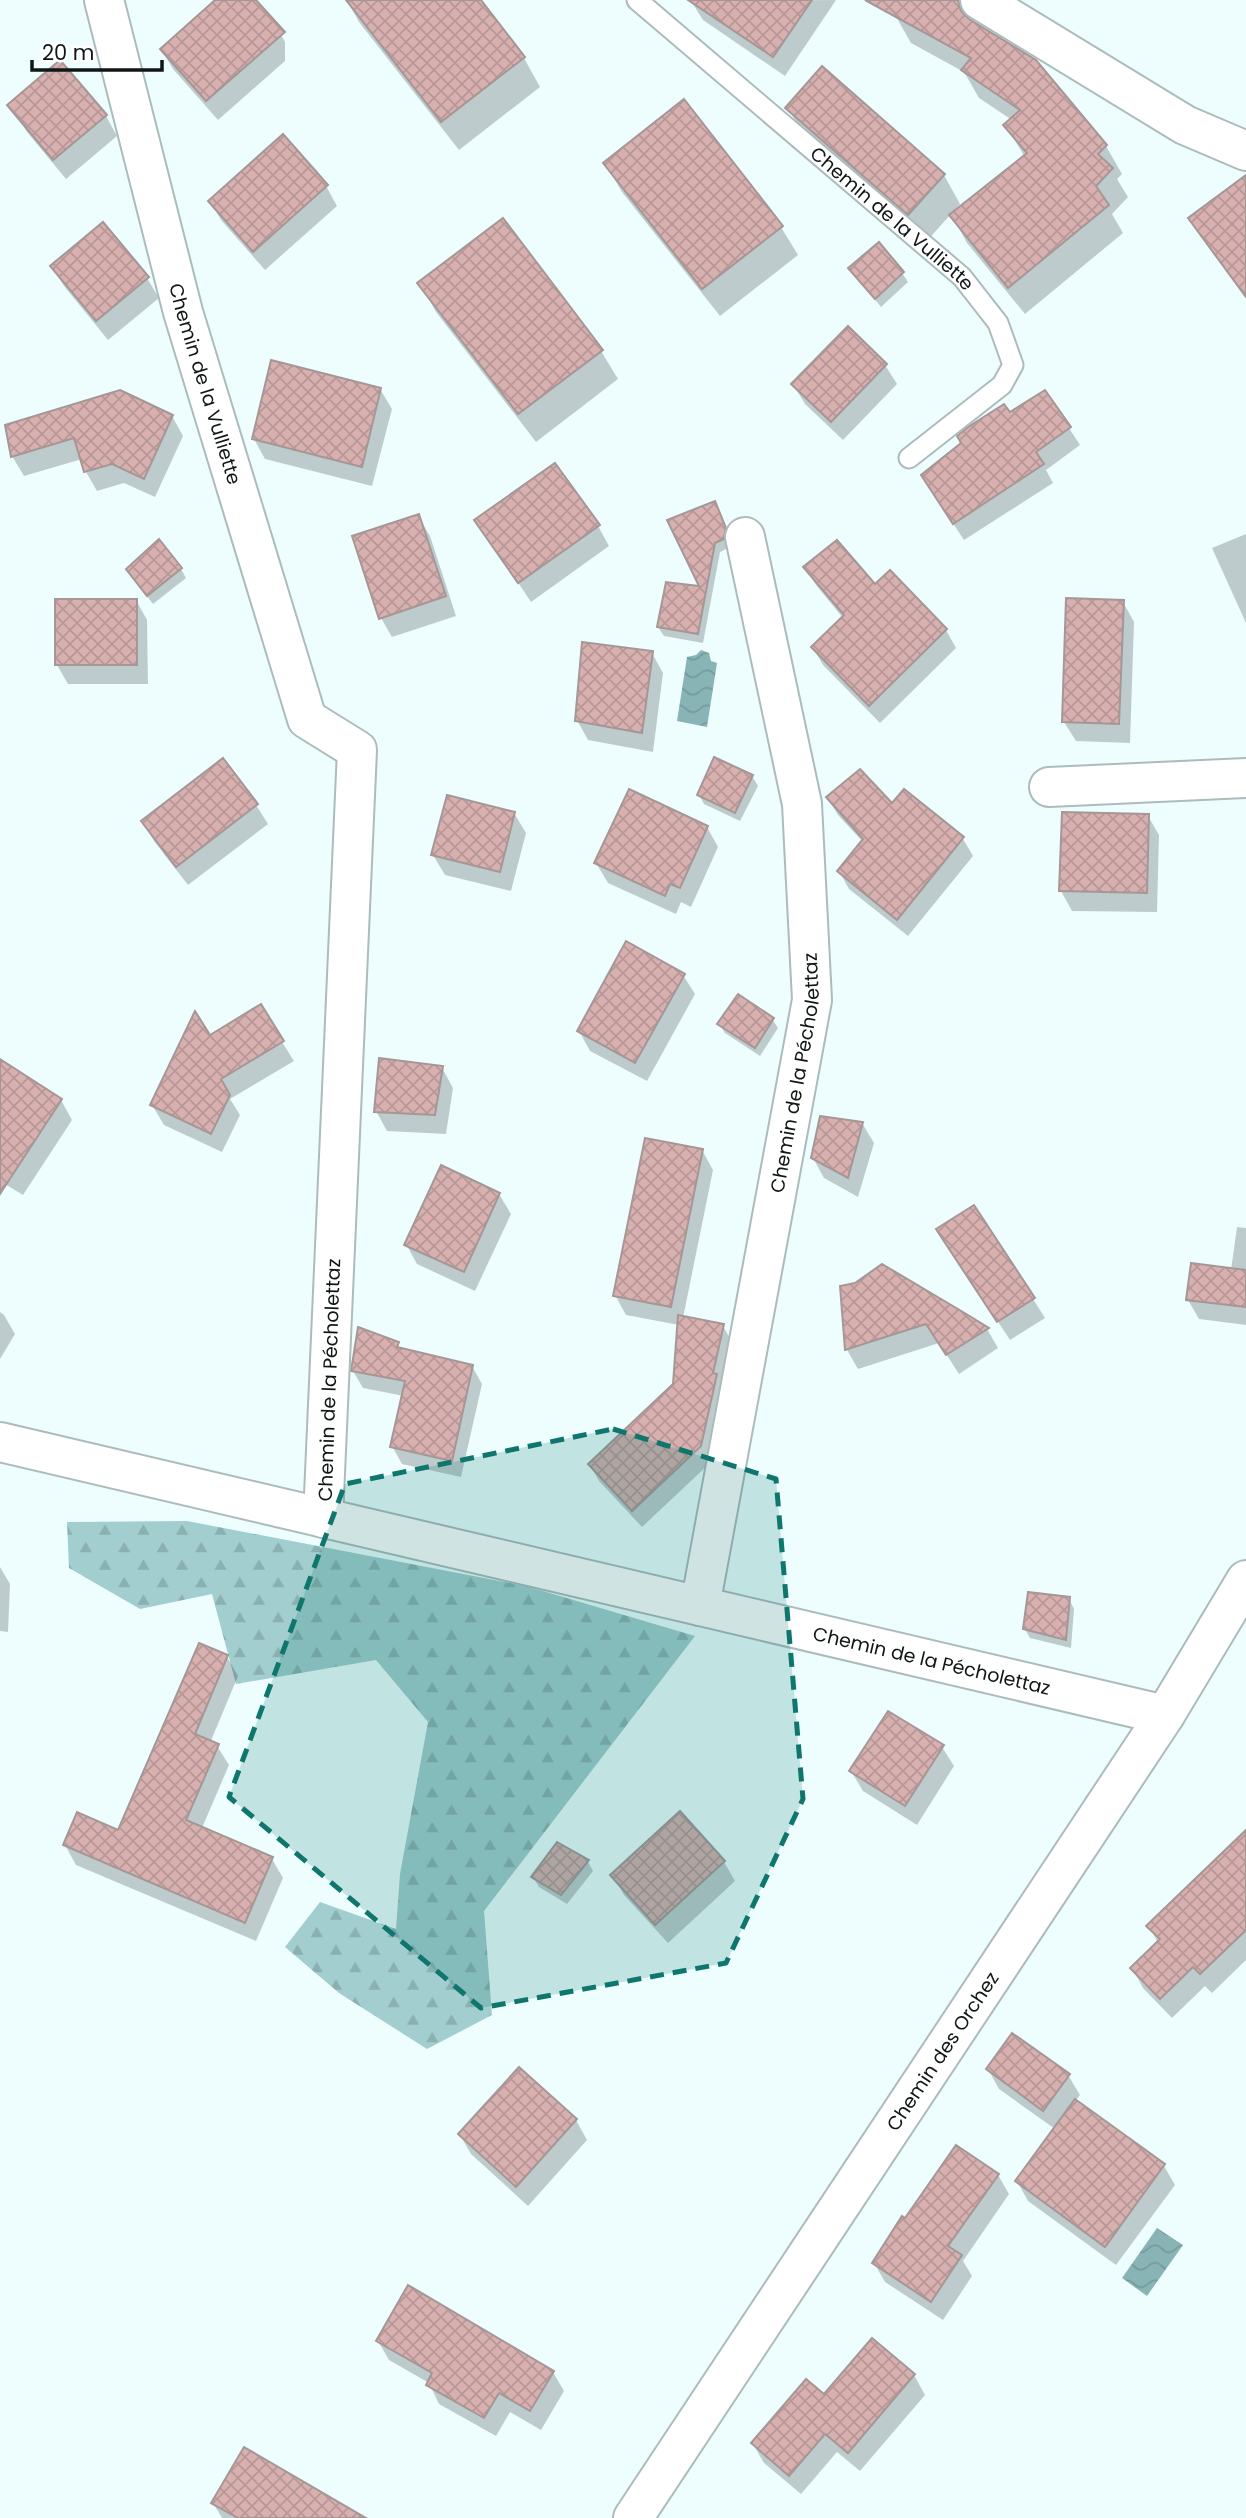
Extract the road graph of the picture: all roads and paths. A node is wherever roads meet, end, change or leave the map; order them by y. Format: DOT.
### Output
graph roads {
  1 [pos="104,0"];
  2 [pos="637,0"];
  3 [pos="979,0"];
  4 [pos="1246,151"];
  5 [pos="909,458"];
  6 [pos="745,537"];
  7 [pos="347,743"];
  8 [pos="1246,778"];
  9 [pos="1049,787"];
  10 [pos="0,1442"];
  11 [pos="323,1518"];
  12 [pos="1246,1580"];
  13 [pos="701,1606"];
  14 [pos="1164,1715"];
  15 [pos="633,2518"];
  1 -- 7 [label="street, Chemin de la Vulliette"];
  2 -- 5 [label="lane, Chemin de la Vulliette"];
  3 -- 4 [label="street"];
  6 -- 13 [label="street, Chemin de la Pécholettaz"];
  7 -- 11 [label="street, Chemin de la Pécholettaz"];
  8 -- 9 [label="street"];
  10 -- 11 [label="street, Chemin de la Pécholettaz"];
  11 -- 13 [label="street, Chemin de la Pécholettaz"];
  12 -- 14 [label="street, Chemin des Orchez"];
  13 -- 14 [label="street, Chemin de la Pécholettaz"];
  14 -- 15 [label="street, Chemin des Orchez"];
}
